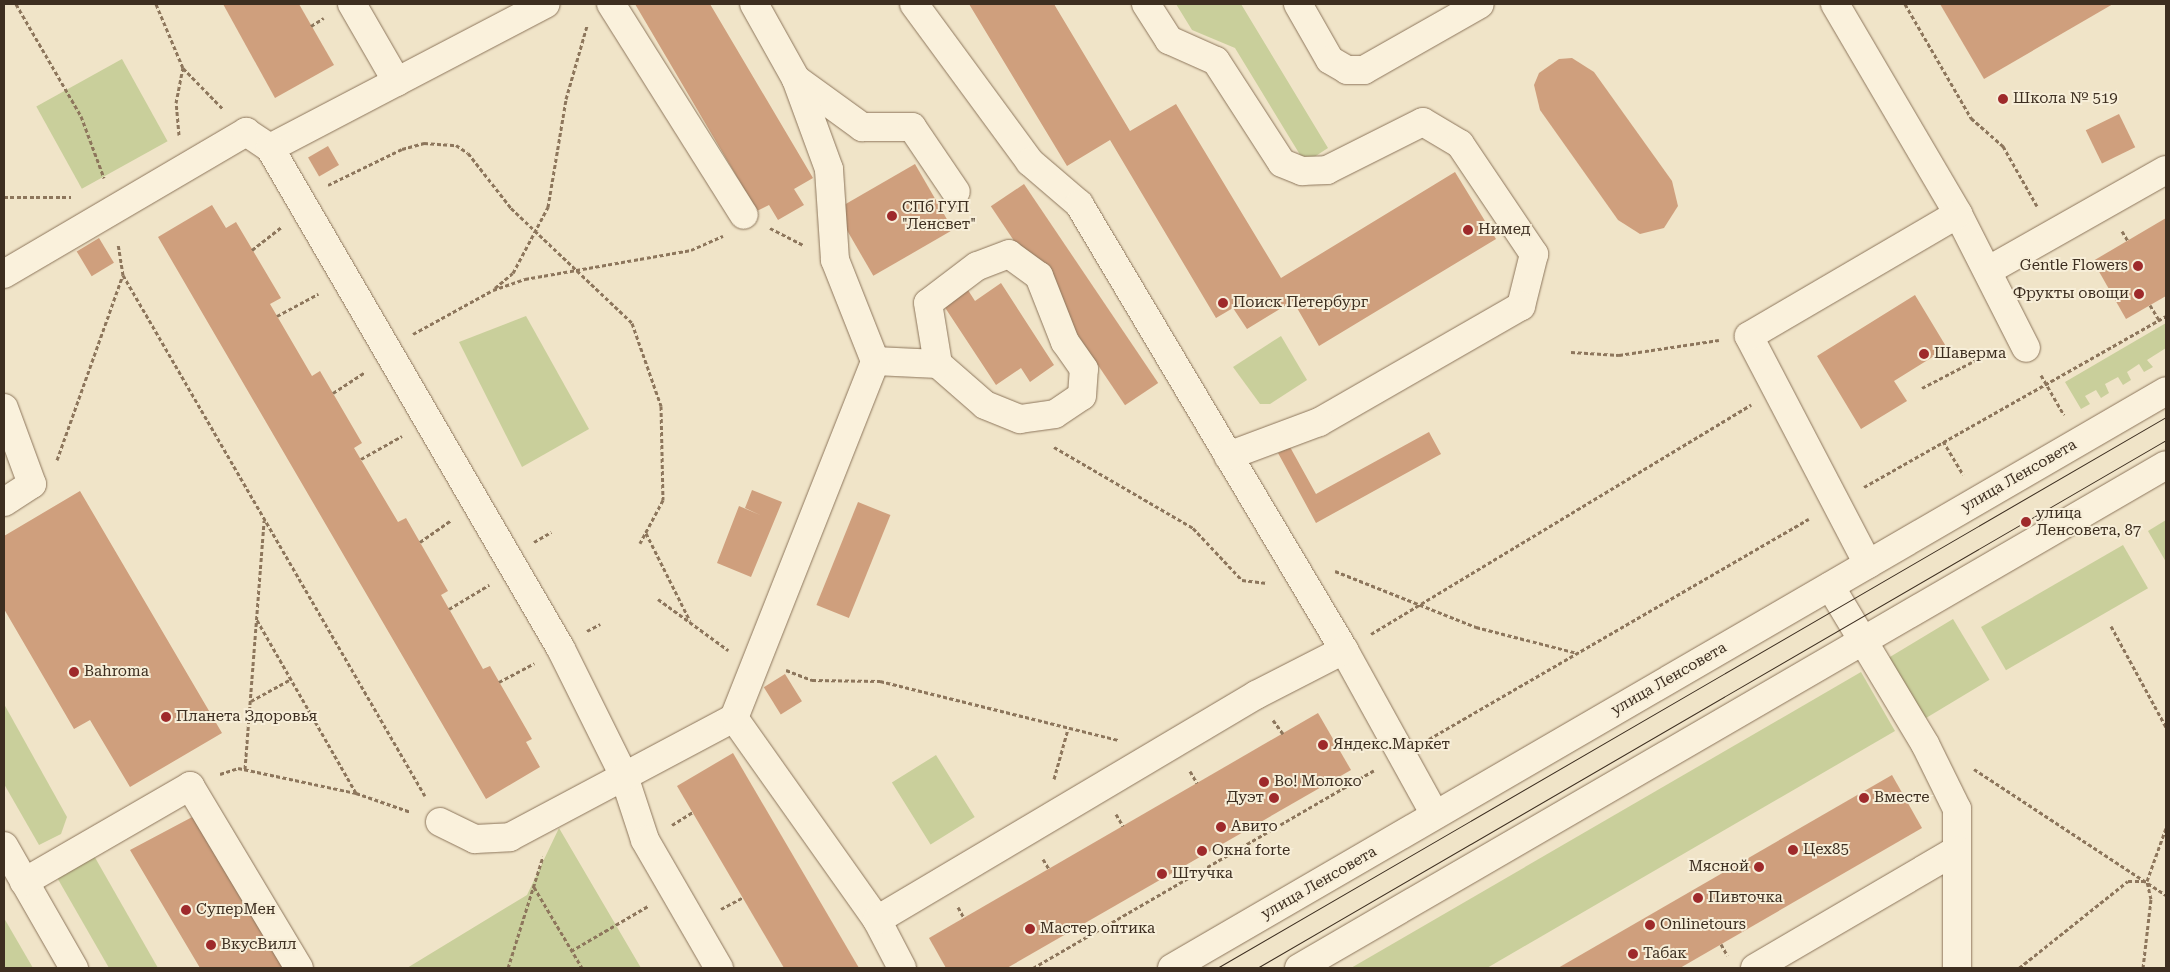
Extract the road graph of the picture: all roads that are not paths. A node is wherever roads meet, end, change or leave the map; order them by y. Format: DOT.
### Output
graph roads {
  1 [pos="352,4"];
  2 [pos="546,4"];
  3 [pos="611,4"];
  4 [pos="754,4"];
  5 [pos="914,4"];
  6 [pos="1146,4"];
  7 [pos="1298,4"];
  8 [pos="1480,4"];
  9 [pos="1835,4"];
  10 [pos="796,79"];
  11 [pos="397,82"];
  12 [pos="270,148"];
  13 [pos="2166,170"];
  14 [pos="956,192"];
  15 [pos="1958,214"];
  16 [pos="744,215"];
  17 [pos="1989,270"];
  18 [pos="4,274"];
  19 [pos="2016,344"];
  20 [pos="875,360"];
  21 [pos="938,364"];
  22 [pos="2166,391"];
  23 [pos="4,408"];
  24 [pos="1228,456"];
  25 [pos="2166,465"];
  26 [pos="4,502"];
  27 [pos="1868,564"];
  28 [pos="1830,586"];
  29 [pos="1862,642"];
  30 [pos="1344,650"];
  31 [pos="734,718"];
  32 [pos="624,776"];
  33 [pos="1435,815"];
  34 [pos="440,822"];
  35 [pos="4,846"];
  36 [pos="1957,850"];
  37 [pos="24,882"];
  38 [pos="877,920"];
  39 [pos="74,968"];
  40 [pos="299,968"];
  41 [pos="719,968"];
  42 [pos="902,968"];
  43 [pos="1172,968"];
  44 [pos="1299,968"];
  45 [pos="1755,968"];
  46 [pos="1957,968"];
  1 -- 11 [label="street"];
  2 -- 11 [label="street"];
  3 -- 16 [label="street"];
  4 -- 10 [label="street"];
  5 -- 24 [label="street"];
  6 -- 24 [label="street"];
  7 -- 8 [label="street"];
  9 -- 15 [label="street"];
  10 -- 14 [label="street"];
  10 -- 20 [label="street"];
  11 -- 12 [label="street"];
  12 -- 18 [label="street"];
  12 -- 32 [label="street"];
  13 -- 17 [label="street"];
  15 -- 17 [label="street"];
  15 -- 27 [label="street"];
  17 -- 19 [label="street"];
  20 -- 21 [label="street"];
  20 -- 31 [label="street"];
  21 -- 21 [label="street"];
  22 -- 27 [label="street, улица Ленсовета"];
  23 -- 26 [label="street"];
  24 -- 30 [label="street"];
  25 -- 29 [label="street"];
  27 -- 28 [label="street, улица Ленсовета"];
  28 -- 29 [label="street"];
  28 -- 33 [label="street, улица Ленсовета"];
  29 -- 36 [label="street"];
  29 -- 44 [label="street"];
  30 -- 33 [label="street"];
  30 -- 38 [label="street"];
  31 -- 32 [label="street"];
  31 -- 38 [label="street"];
  32 -- 34 [label="street"];
  32 -- 41 [label="street"];
  33 -- 43 [label="street, улица Ленсовета"];
  35 -- 37 [label="street"];
  36 -- 45 [label="street"];
  36 -- 46 [label="street"];
  37 -- 39 [label="street"];
  37 -- 40 [label="street"];
  38 -- 42 [label="street"];
}
